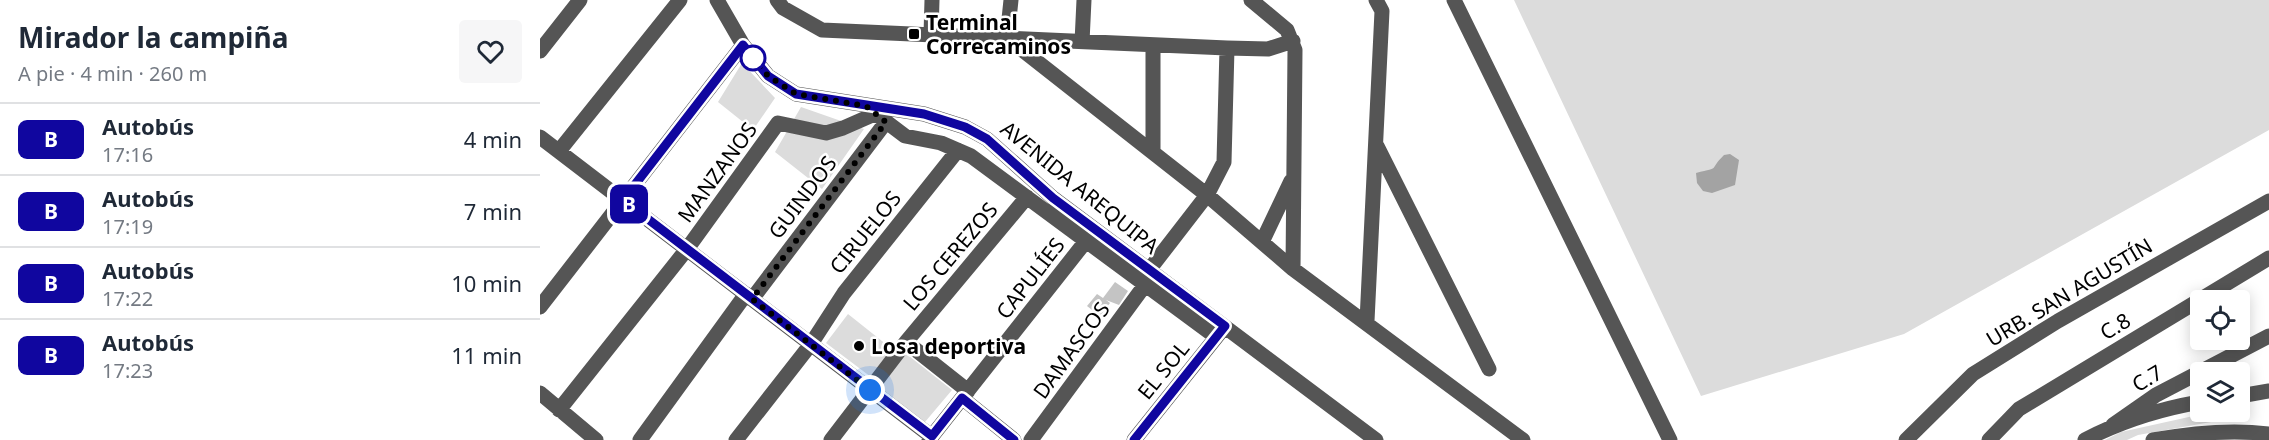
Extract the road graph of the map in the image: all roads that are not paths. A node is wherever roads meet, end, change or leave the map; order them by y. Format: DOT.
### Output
graph roads {
  1 [pos="580,0"];
  2 [pos="680,0"];
  3 [pos="717,0"];
  4 [pos="777,0"];
  5 [pos="932,0"];
  6 [pos="1011,0"];
  7 [pos="1084,0"];
  8 [pos="1251,0"];
  9 [pos="1376,0"];
  10 [pos="1454,0"];
  11 [pos="931,35"];
  12 [pos="1007,38"];
  13 [pos="1293,41"];
  14 [pos="1082,42"];
  15 [pos="743,45"];
  16 [pos="1153,45"];
  17 [pos="1227,48"];
  18 [pos="540,51"];
  19 [pos="876,114"];
  20 [pos="540,137"];
  21 [pos="1377,146"];
  22 [pos="958,150"];
  23 [pos="559,151"];
  24 [pos="1153,152"];
  25 [pos="1294,175"];
  26 [pos="1207,195"];
  27 [pos="1027,197"];
  28 [pos="623,200"];
  29 [pos="2269,201"];
  30 [pos="1086,241"];
  31 [pos="1262,242"];
  32 [pos="687,249"];
  33 [pos="2269,258"];
  34 [pos="1293,269"];
  35 [pos="1147,277"];
  36 [pos="749,296"];
  37 [pos="540,307"];
  38 [pos="1367,321"];
  39 [pos="1221,332"];
  40 [pos="2269,336"];
  41 [pos="906,342"];
  42 [pos="811,344"];
  43 [pos="1489,369"];
  44 [pos="870,390"];
  45 [pos="2269,391"];
  46 [pos="540,393"];
  47 [pos="965,394"];
  48 [pos="2250,394"];
  49 [pos="2190,404"];
  50 [pos="559,410"];
  51 [pos="2112,425"];
  52 [pos="2269,434"];
  53 [pos="930,438"];
  54 [pos="596,440"];
  55 [pos="640,440"];
  56 [pos="736,440"];
  57 [pos="831,440"];
  58 [pos="1014,440"];
  59 [pos="1031,440"];
  60 [pos="1134,440"];
  61 [pos="1376,440"];
  62 [pos="1523,440"];
  63 [pos="1670,440"];
  64 [pos="1906,440"];
  65 [pos="1989,440"];
  66 [pos="2085,440"];
  67 [pos="2153,440"];
  1 -- 18 [label="street"];
  2 -- 23 [label="street"];
  3 -- 15 [label="street, AVENIDA AREQUIPA"];
  4 -- 11 [label="street"];
  5 -- 11 [label="street"];
  6 -- 12 [label="street"];
  7 -- 14 [label="street"];
  8 -- 13 [label="street"];
  9 -- 21 [label="street"];
  10 -- 63 [label="street"];
  11 -- 12 [label="street"];
  12 -- 14 [label="street"];
  12 -- 24 [label="street"];
  13 -- 17 [label="street"];
  13 -- 25 [label="street"];
  14 -- 16 [label="street"];
  15 -- 19 [label="street, AVENIDA AREQUIPA"];
  15 -- 28 [label="street"];
  16 -- 17 [label="street"];
  16 -- 24 [label="street"];
  17 -- 26 [label="street, DAMASCOS"];
  19 -- 22 [label="street"];
  19 -- 32 [label="street, MANZANOS"];
  19 -- 35 [label="street, AVENIDA AREQUIPA"];
  19 -- 36 [label="street, GUINDOS"];
  20 -- 23 [label="street"];
  21 -- 38 [label="street"];
  21 -- 43 [label="street"];
  22 -- 27 [label="street"];
  22 -- 42 [label="street, CIRUELOS"];
  23 -- 28 [label="street"];
  24 -- 26 [label="street"];
  25 -- 31 [label="street"];
  25 -- 34 [label="street"];
  26 -- 31 [label="street"];
  26 -- 35 [label="street, DAMASCOS"];
  27 -- 30 [label="street"];
  27 -- 41 [label="street, LOS CEREZOS"];
  28 -- 32 [label="street"];
  28 -- 37 [label="street"];
  29 -- 64 [label="street, URB. SAN AGUSTÍN"];
  30 -- 35 [label="street"];
  30 -- 47 [label="street, CAPULÍES"];
  31 -- 34 [label="street"];
  32 -- 36 [label="street"];
  32 -- 50 [label="street, MANZANOS"];
  33 -- 65 [label="street, C.8"];
  34 -- 38 [label="street"];
  35 -- 39 [label="street, AVENIDA AREQUIPA"];
  35 -- 59 [label="street, DAMASCOS"];
  36 -- 42 [label="street"];
  36 -- 55 [label="street, GUINDOS"];
  38 -- 62 [label="street"];
  39 -- 60 [label="street, EL SOL"];
  39 -- 61 [label="street, AVENIDA AREQUIPA"];
  40 -- 51 [label="street, C.7"];
  41 -- 44 [label="street, LOS CEREZOS"];
  41 -- 47 [label="street"];
  42 -- 44 [label="street"];
  42 -- 56 [label="street, CIRUELOS"];
  44 -- 53 [label="street"];
  44 -- 57 [label="street, LOS CEREZOS"];
  45 -- 48 [label="street"];
  46 -- 50 [label="street"];
  47 -- 53 [label="street, CAPULÍES"];
  47 -- 58 [label="street"];
  49 -- 51 [label="street"];
  50 -- 54 [label="street"];
  51 -- 66 [label="street"];
  52 -- 67 [label="street"];
}
